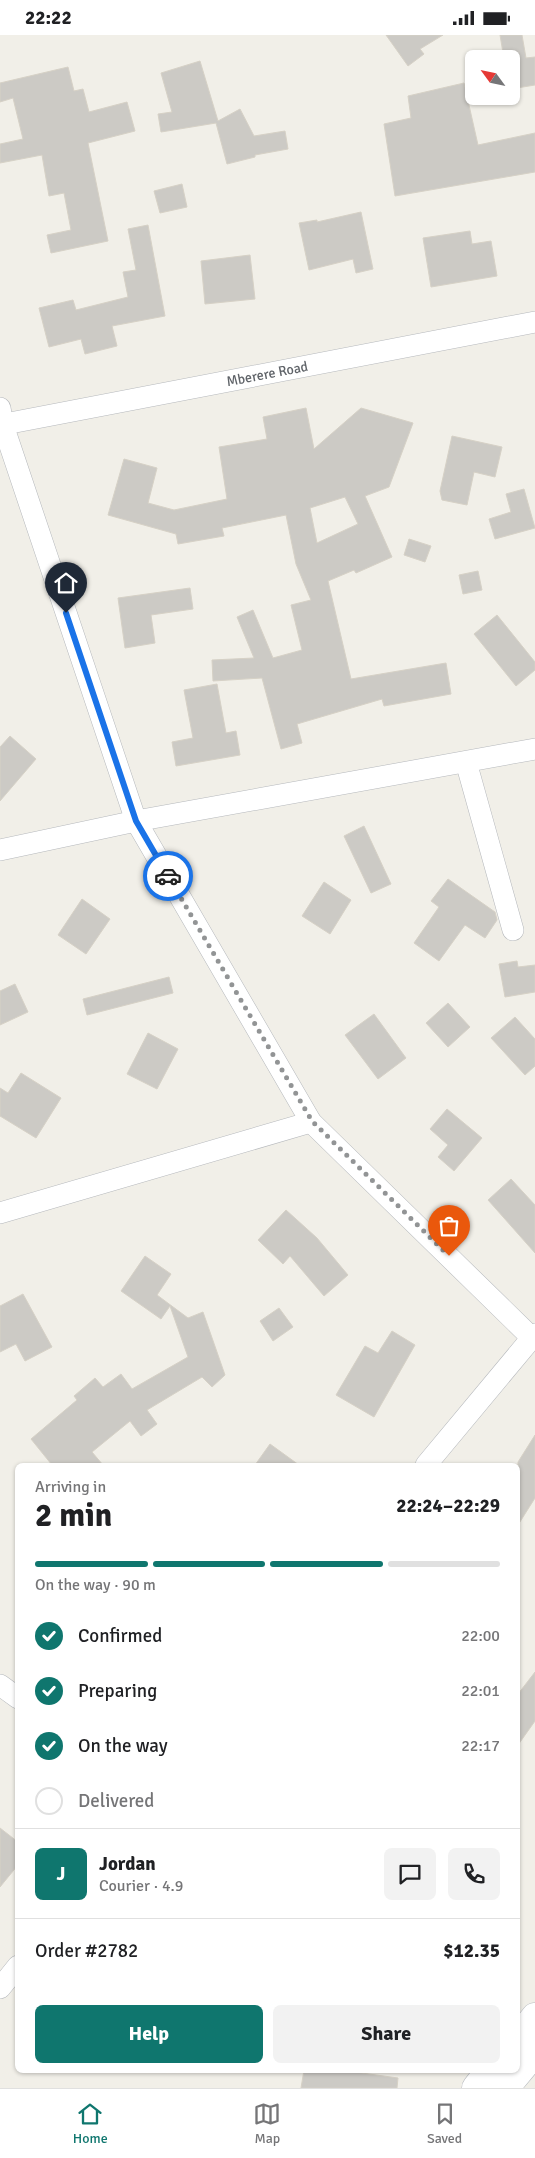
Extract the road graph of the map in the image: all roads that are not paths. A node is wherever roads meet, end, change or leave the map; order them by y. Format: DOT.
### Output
graph roads {
  1 [pos="535,322"];
  2 [pos="1,419"];
  3 [pos="535,749"];
  4 [pos="466,762"];
  5 [pos="136,821"];
  6 [pos="0,850"];
  7 [pos="513,930"];
  8 [pos="312,1121"];
  9 [pos="0,1213"];
  10 [pos="533,1336"];
  11 [pos="428,1463"];
  12 [pos="0,1685"];
  13 [pos="15,1696"];
  14 [pos="15,1970"];
  15 [pos="0,1988"];
  16 [pos="535,2017"];
  17 [pos="520,2036"];
  18 [pos="535,2052"];
  19 [pos="520,2062"];
  1 -- 2 [label="street, Mberere Road"];
  2 -- 5 [label="street"];
  3 -- 4 [label="street"];
  4 -- 5 [label="street"];
  4 -- 7 [label="street"];
  5 -- 6 [label="street"];
  5 -- 8 [label="street"];
  8 -- 9 [label="street"];
  8 -- 10 [label="street"];
  10 -- 11 [label="street"];
  12 -- 13 [label="street"];
  14 -- 15 [label="street"];
  16 -- 17 [label="main road"];
  18 -- 19 [label="main road"];
}
